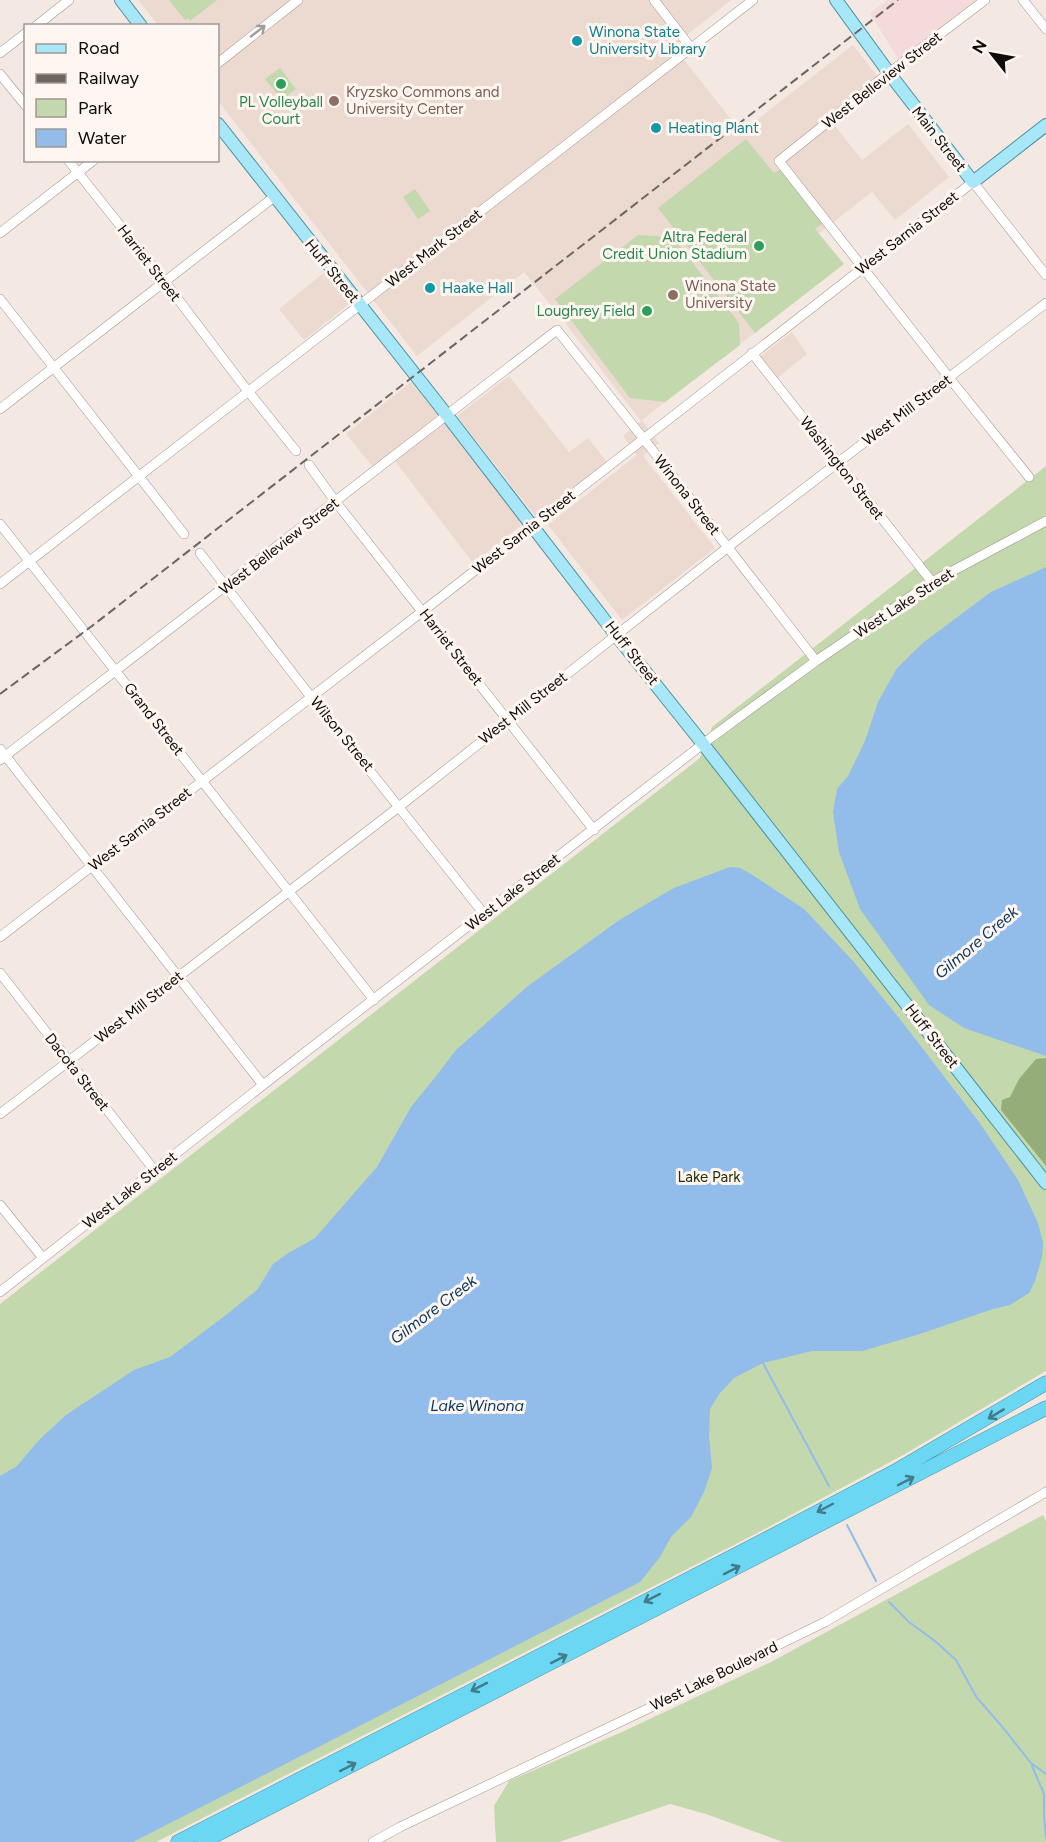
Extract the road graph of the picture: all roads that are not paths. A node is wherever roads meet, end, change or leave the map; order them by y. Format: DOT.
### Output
graph roads {
  1 [pos="69,0"];
  2 [pos="121,0"];
  3 [pos="298,0"];
  4 [pos="654,0"];
  5 [pos="753,0"];
  6 [pos="836,0"];
  7 [pos="985,0"];
  8 [pos="1023,0"];
  9 [pos="39,24"];
  10 [pos="139,24"];
  11 [pos="1046,29"];
  12 [pos="24,35"];
  13 [pos="691,48"];
  14 [pos="0,53"];
  15 [pos="219,62"];
  16 [pos="889,73"];
  17 [pos="0,74"];
  18 [pos="24,104"];
  19 [pos="219,125"];
  20 [pos="1046,125"];
  21 [pos="70,162"];
  22 [pos="92,162"];
  23 [pos="78,173"];
  24 [pos="973,182"];
  25 [pos="274,197"];
  26 [pos="0,233"];
  27 [pos="863,267"];
  28 [pos="1046,275"];
  29 [pos="165,282"];
  30 [pos="0,299"];
  31 [pos="1046,303"];
  32 [pos="360,305"];
  33 [pos="557,330"];
  34 [pos="752,353"];
  35 [pos="53,368"];
  36 [pos="949,377"];
  37 [pos="249,391"];
  38 [pos="0,409"];
  39 [pos="446,414"];
  40 [pos="644,438"];
  41 [pos="296,451"];
  42 [pos="838,462"];
  43 [pos="309,465"];
  44 [pos="139,477"];
  45 [pos="1029,477"];
  46 [pos="336,501"];
  47 [pos="1046,521"];
  48 [pos="0,524"];
  49 [pos="533,525"];
  50 [pos="184,534"];
  51 [pos="728,547"];
  52 [pos="200,553"];
  53 [pos="30,561"];
  54 [pos="932,582"];
  55 [pos="0,584"];
  56 [pos="227,587"];
  57 [pos="423,611"];
  58 [pos="616,635"];
  59 [pos="816,661"];
  60 [pos="116,672"];
  61 [pos="311,697"];
  62 [pos="508,720"];
  63 [pos="704,744"];
  64 [pos="2,755"];
  65 [pos="202,780"];
  66 [pos="400,806"];
  67 [pos="594,830"];
  68 [pos="92,867"];
  69 [pos="288,890"];
  70 [pos="484,914"];
  71 [pos="0,937"];
  72 [pos="0,973"];
  73 [pos="179,976"];
  74 [pos="374,1000"];
  75 [pos="68,1062"];
  76 [pos="263,1085"];
  77 [pos="0,1114"];
  78 [pos="155,1171"];
  79 [pos="1046,1182"];
  80 [pos="0,1205"];
  81 [pos="43,1258"];
  82 [pos="0,1292"];
  83 [pos="1046,1383"];
  84 [pos="1046,1408"];
  85 [pos="1046,1492"];
  86 [pos="178,1842"];
  87 [pos="202,1842"];
  88 [pos="373,1842"];
  1 -- 9 [label="street"];
  2 -- 10 [label="main road"];
  15 -- 3 [label="street, one-way"];
  4 -- 13 [label="street"];
  5 -- 13 [label="street, West Mark Street"];
  6 -- 16 [label="main road, Main Street"];
  7 -- 16 [label="street, West Belleview Street"];
  8 -- 11 [label="street"];
  12 -- 14 [label="street"];
  13 -- 32 [label="street, West Mark Street"];
  16 -- 24 [label="main road, Main Street"];
  16 -- 27 [label="street, West Belleview Street"];
  17 -- 18 [label="street"];
  19 -- 25 [label="main road, Huff Street"];
  20 -- 24 [label="main road, West Sarnia Street"];
  21 -- 23 [label="street, Harriet Street"];
  22 -- 23 [label="street"];
  23 -- 26 [label="street"];
  23 -- 29 [label="street, Harriet Street"];
  24 -- 27 [label="street, West Sarnia Street"];
  24 -- 28 [label="street, Main Street"];
  25 -- 29 [label="street"];
  25 -- 32 [label="main road, Huff Street"];
  27 -- 34 [label="street, West Sarnia Street"];
  27 -- 36 [label="street"];
  29 -- 35 [label="street"];
  29 -- 37 [label="street, Harriet Street"];
  30 -- 35 [label="street"];
  31 -- 36 [label="street, West Mill Street"];
  32 -- 37 [label="street, West Mark Street"];
  32 -- 39 [label="main road, Huff Street"];
  33 -- 39 [label="street, West Belleview Street"];
  33 -- 40 [label="street, Winona Street"];
  34 -- 40 [label="street, West Sarnia Street"];
  34 -- 42 [label="street, Washington Street"];
  35 -- 38 [label="street"];
  35 -- 44 [label="street"];
  36 -- 42 [label="street, West Mill Street"];
  36 -- 45 [label="street"];
  37 -- 41 [label="street, Harriet Street"];
  37 -- 44 [label="street, West Mark Street"];
  39 -- 46 [label="street, West Belleview Street"];
  39 -- 49 [label="main road, Huff Street"];
  40 -- 49 [label="street, West Sarnia Street"];
  40 -- 51 [label="street, Winona Street"];
  42 -- 51 [label="street, West Mill Street"];
  42 -- 54 [label="street, Washington Street"];
  43 -- 46 [label="street, Harriet Street"];
  44 -- 50 [label="street"];
  44 -- 53 [label="street, West Mark Street"];
  46 -- 56 [label="street, West Belleview Street"];
  46 -- 57 [label="street, Harriet Street"];
  47 -- 54 [label="street, West Lake Street"];
  48 -- 53 [label="street, Grand Street"];
  49 -- 57 [label="street, West Sarnia Street"];
  49 -- 58 [label="main road, Huff Street"];
  51 -- 58 [label="street, West Mill Street"];
  51 -- 59 [label="street, Winona Street"];
  52 -- 56 [label="street, Wilson Street"];
  53 -- 55 [label="street, West Mark Street"];
  53 -- 60 [label="street, Grand Street"];
  54 -- 59 [label="street, West Lake Street"];
  56 -- 60 [label="street, West Belleview Street"];
  56 -- 61 [label="street, Wilson Street"];
  57 -- 61 [label="street, West Sarnia Street"];
  57 -- 62 [label="street, Harriet Street"];
  58 -- 62 [label="street, West Mill Street"];
  58 -- 63 [label="main road, Huff Street"];
  59 -- 63 [label="street, West Lake Street"];
  60 -- 64 [label="street, West Belleview Street"];
  60 -- 65 [label="street, Grand Street"];
  61 -- 65 [label="street, West Sarnia Street"];
  61 -- 66 [label="street, Wilson Street"];
  62 -- 66 [label="street, West Mill Street"];
  62 -- 67 [label="street, Harriet Street"];
  63 -- 67 [label="street, West Lake Street"];
  63 -- 79 [label="main road, Huff Street"];
  64 -- 68 [label="street"];
  65 -- 68 [label="street, West Sarnia Street"];
  65 -- 69 [label="street, Grand Street"];
  66 -- 69 [label="street, West Mill Street"];
  66 -- 70 [label="street, Wilson Street"];
  67 -- 70 [label="street, West Lake Street"];
  68 -- 71 [label="street, West Sarnia Street"];
  68 -- 73 [label="street"];
  69 -- 73 [label="street, West Mill Street"];
  69 -- 74 [label="street, Grand Street"];
  70 -- 74 [label="street, West Lake Street"];
  72 -- 75 [label="street, Dacota Street"];
  73 -- 75 [label="street, West Mill Street"];
  73 -- 76 [label="street"];
  74 -- 76 [label="street, West Lake Street"];
  75 -- 77 [label="street, West Mill Street"];
  75 -- 78 [label="street, Dacota Street"];
  76 -- 78 [label="street, West Lake Street"];
  78 -- 81 [label="street, West Lake Street"];
  80 -- 81 [label="street"];
  81 -- 82 [label="street, West Lake Street"];
  83 -- 86 [label="highway, one-way"];
  87 -- 84 [label="highway, one-way"];
  85 -- 88 [label="street, West Lake Boulevard"];
}
